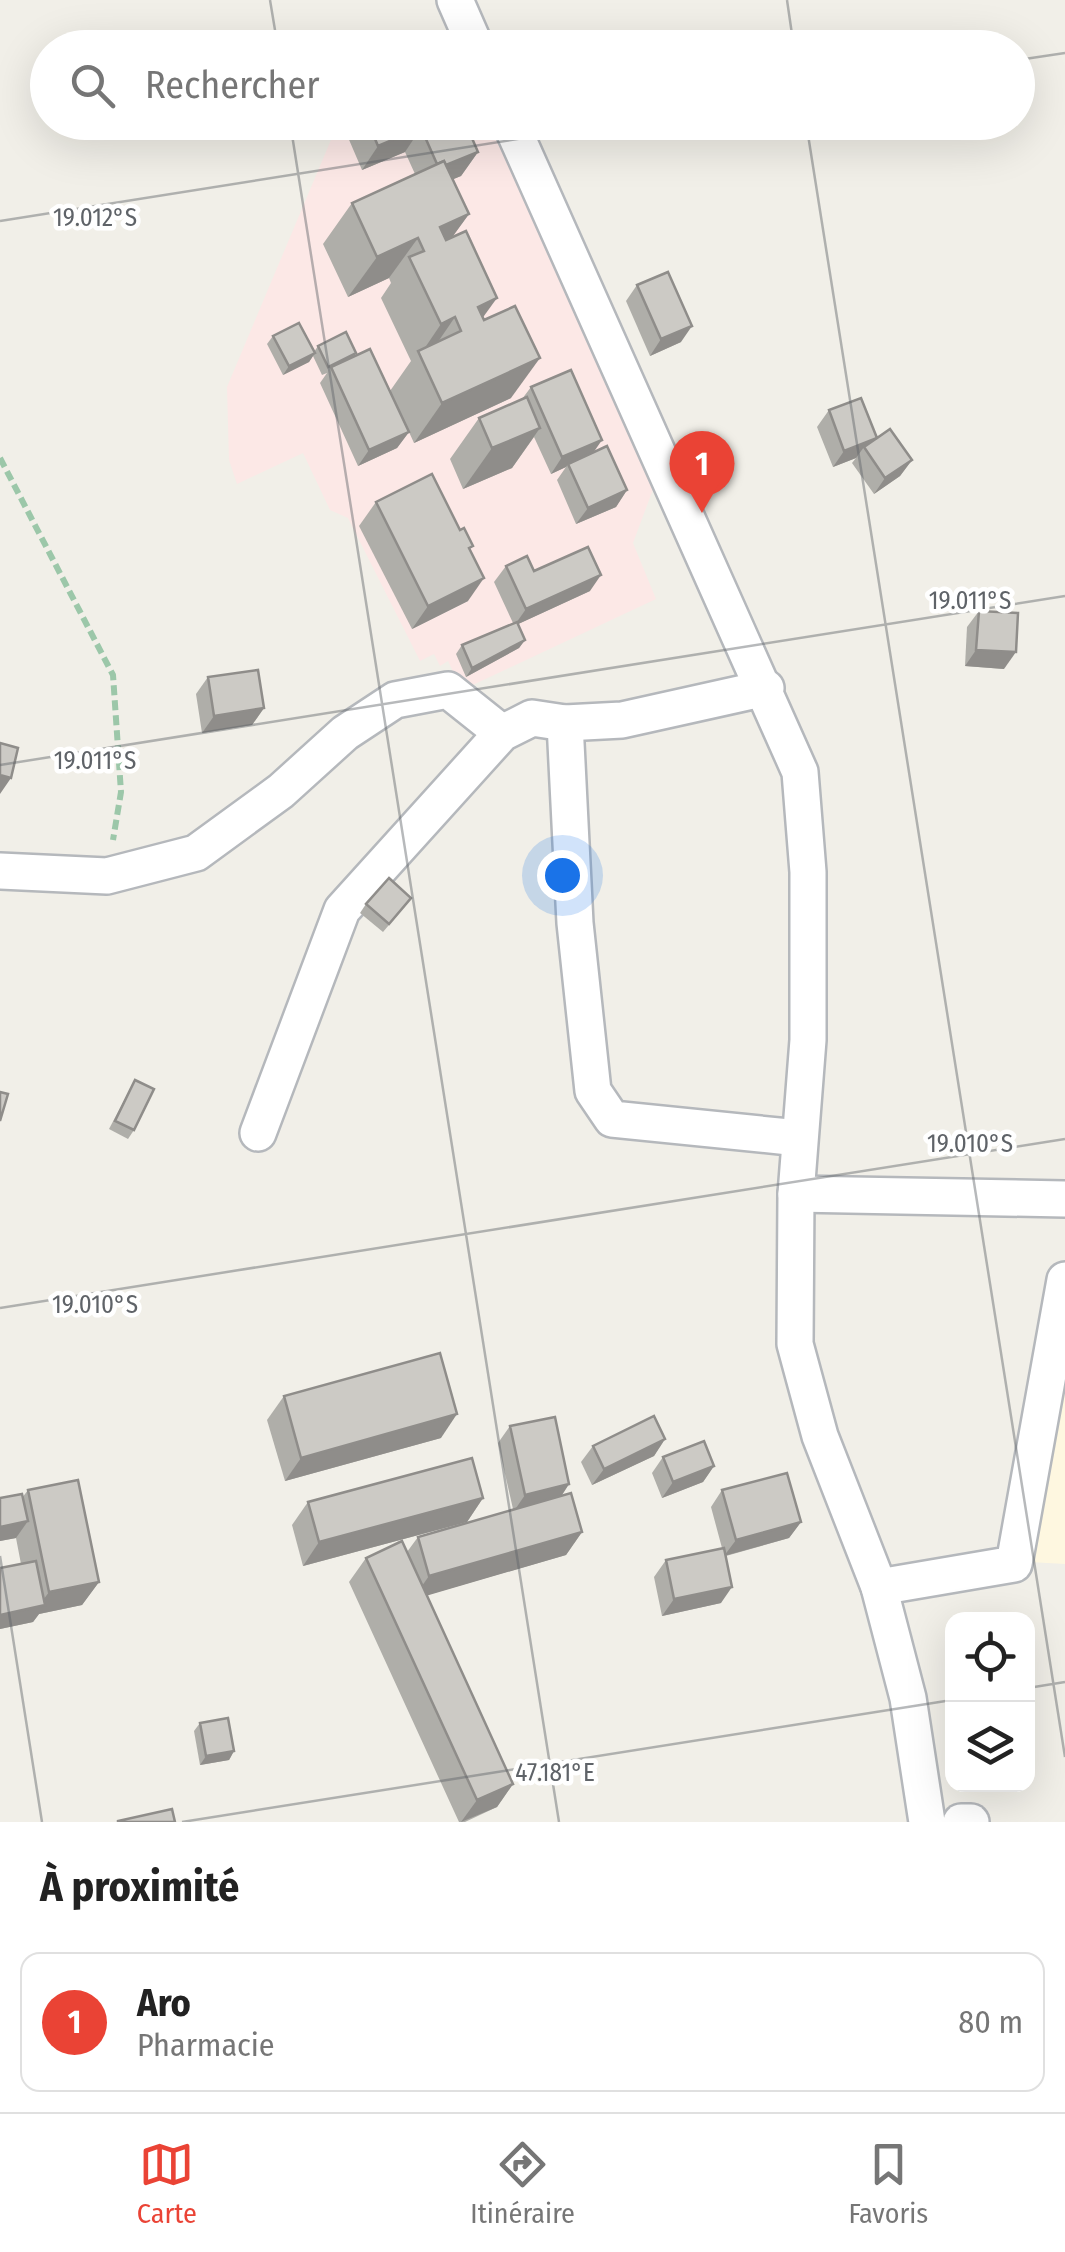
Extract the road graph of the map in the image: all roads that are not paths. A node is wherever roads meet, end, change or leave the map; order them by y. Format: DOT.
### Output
graph roads {
  1 [pos="455,0"];
  2 [pos="468,30"];
  3 [pos="518,140"];
  4 [pos="766,688"];
  5 [pos="565,723"];
  6 [pos="502,733"];
  7 [pos="0,872"];
  8 [pos="258,1133"];
  9 [pos="798,1138"];
  10 [pos="796,1194"];
  11 [pos="1065,1198"];
  12 [pos="1065,1280"];
  13 [pos="880,1586"];
  14 [pos="927,1822"];
  15 [pos="961,1822"];
  16 [pos="971,1822"];
  1 -- 2 [label="street"];
  3 -- 4 [label="street"];
  4 -- 5 [label="street"];
  4 -- 9 [label="street"];
  5 -- 6 [label="street"];
  5 -- 9 [label="street"];
  6 -- 7 [label="street"];
  6 -- 8 [label="street"];
  9 -- 10 [label="street"];
  10 -- 11 [label="street"];
  10 -- 13 [label="street"];
  12 -- 13 [label="street"];
  13 -- 14 [label="street"];
  15 -- 16 [label="street"];
}
